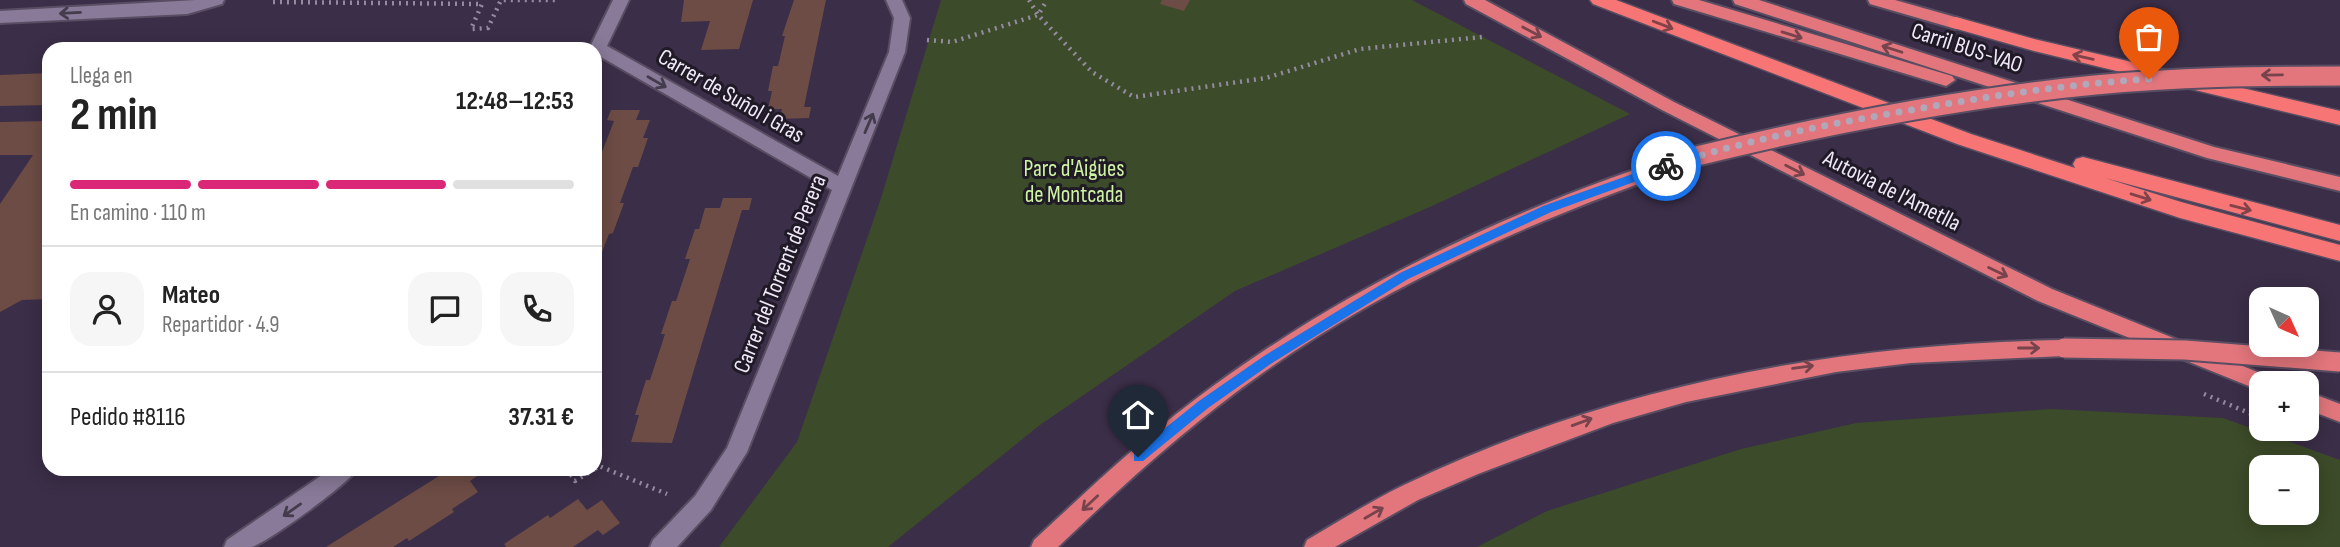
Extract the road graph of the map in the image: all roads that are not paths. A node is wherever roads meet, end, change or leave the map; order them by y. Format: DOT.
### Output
graph roads {
  1 [pos="216,0"];
  2 [pos="621,0"];
  3 [pos="894,0"];
  4 [pos="1472,0"];
  5 [pos="1600,0"];
  6 [pos="1679,0"];
  7 [pos="1741,0"];
  8 [pos="1876,0"];
  9 [pos="151,5"];
  10 [pos="0,17"];
  11 [pos="1956,23"];
  12 [pos="600,42"];
  13 [pos="602,54"];
  14 [pos="2340,76"];
  15 [pos="1800,77"];
  16 [pos="2340,118"];
  17 [pos="2213,153"];
  18 [pos="2340,184"];
  19 [pos="841,186"];
  20 [pos="2340,233"];
  21 [pos="2340,253"];
  22 [pos="2340,362"];
  23 [pos="2249,377"];
  24 [pos="2319,405"];
  25 [pos="2340,413"];
  26 [pos="337,476"];
  27 [pos="235,547"];
  28 [pos="661,547"];
  29 [pos="1042,547"];
  30 [pos="1315,547"];
  1 -- 9 [label="street"];
  2 -- 12 [label="street"];
  19 -- 3 [label="street, Carrer del Torrent de Perera, one-way"];
  4 -- 23 [label="highway, Autovia de l'Ametlla, one-way"];
  5 -- 15 [label="highway, one-way"];
  6 -- 17 [label="highway, one-way"];
  17 -- 7 [label="highway, Carril BUS-VAO, one-way"];
  8 -- 11 [label="highway"];
  9 -- 10 [label="street, one-way"];
  16 -- 11 [label="highway, one-way"];
  13 -- 19 [label="street, Carrer de Suñol i Gras, one-way"];
  14 -- 29 [label="highway, one-way, bridge"];
  15 -- 20 [label="highway, one-way"];
  15 -- 21 [label="highway, one-way"];
  17 -- 18 [label="highway, Carril BUS-VAO"];
  19 -- 28 [label="street, Carrer del Torrent de Perera"];
  30 -- 22 [label="highway, one-way, bridge"];
  24 -- 25 [label="highway"];
  26 -- 27 [label="street, one-way"];
}
